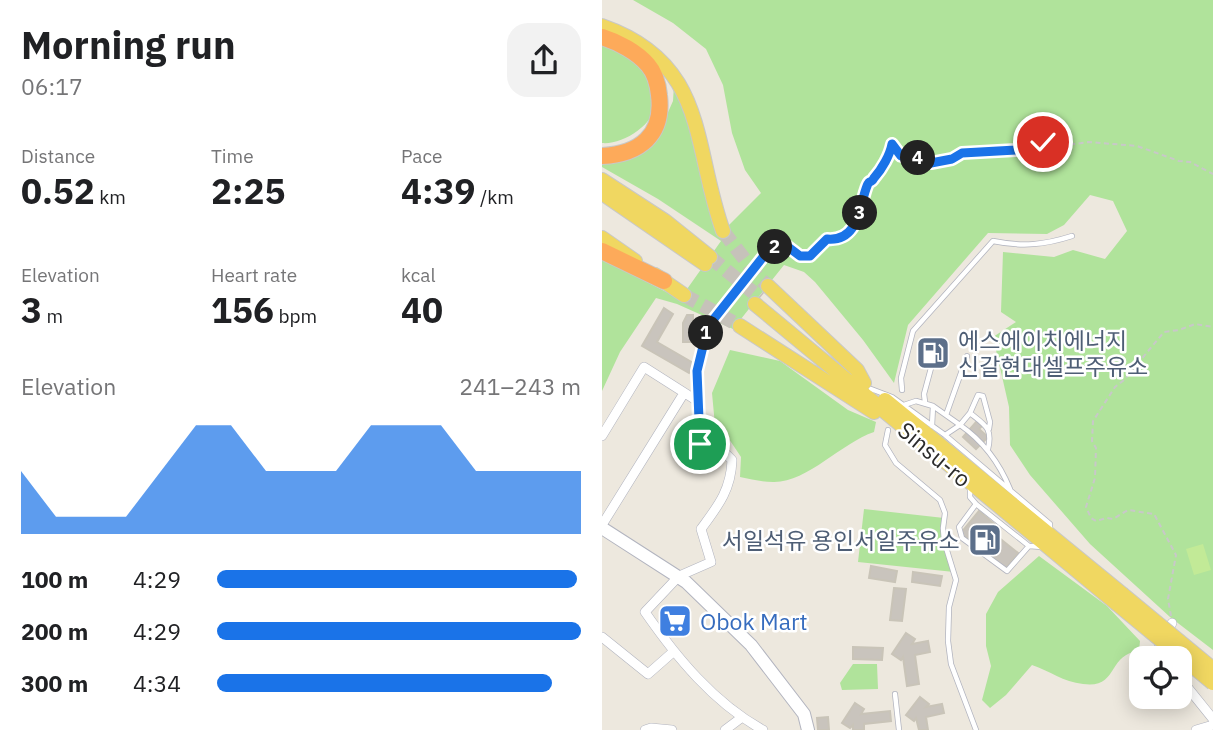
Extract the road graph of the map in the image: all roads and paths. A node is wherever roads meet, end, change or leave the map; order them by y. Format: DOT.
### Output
graph roads {
  1 [pos="602,26"];
  2 [pos="602,37"];
  3 [pos="602,156"];
  4 [pos="1213,174"];
  5 [pos="602,180"];
  6 [pos="602,193"];
  7 [pos="723,231"];
  8 [pos="1072,236"];
  9 [pos="602,238"];
  10 [pos="602,251"];
  11 [pos="767,252"];
  12 [pos="664,281"];
  13 [pos="684,295"];
  14 [pos="713,320"];
  15 [pos="740,326"];
  16 [pos="1213,327"];
  17 [pos="967,356"];
  18 [pos="934,357"];
  19 [pos="697,371"];
  20 [pos="867,386"];
  21 [pos="902,390"];
  22 [pos="684,393"];
  23 [pos="699,402"];
  24 [pos="925,402"];
  25 [pos="903,405"];
  26 [pos="933,406"];
  27 [pos="970,412"];
  28 [pos="946,415"];
  29 [pos="960,425"];
  30 [pos="932,426"];
  31 [pos="888,430"];
  32 [pos="989,430"];
  33 [pos="908,432"];
  34 [pos="945,435"];
  35 [pos="602,436"];
  36 [pos="988,450"];
  37 [pos="969,482"];
  38 [pos="1010,490"];
  39 [pos="976,504"];
  40 [pos="602,527"];
  41 [pos="1049,540"];
  42 [pos="1029,546"];
  43 [pos="679,576"];
  44 [pos="1119,599"];
  45 [pos="1172,623"];
  46 [pos="602,637"];
  47 [pos="1160,646"];
  48 [pos="673,652"];
  49 [pos="1213,669"];
  50 [pos="1213,683"];
  51 [pos="895,694"];
  52 [pos="1192,695"];
  53 [pos="741,718"];
  54 [pos="1212,724"];
  55 [pos="645,730"];
  56 [pos="672,730"];
  57 [pos="725,730"];
  58 [pos="763,730"];
  59 [pos="808,730"];
  60 [pos="899,730"];
  61 [pos="976,730"];
  62 [pos="1196,730"];
  1 -- 7 [label="main road"];
  2 -- 3 [label="highway"];
  4 -- 11 [label="path"];
  5 -- 6 [label="main road"];
  8 -- 21 [label="lane"];
  9 -- 12 [label="main road"];
  10 -- 12 [label="highway"];
  11 -- 14 [label="street, bridge"];
  12 -- 13 [label="main road"];
  14 -- 19 [label="lane"];
  15 -- 33 [label="main road"];
  16 -- 45 [label="path"];
  17 -- 28 [label="lane"];
  18 -- 24 [label="lane"];
  19 -- 23 [label="street"];
  20 -- 25 [label="lane"];
  20 -- 33 [label="main road, Sinsu-ro"];
  20 -- 41 [label="main road, Sinsu-ro"];
  22 -- 23 [label="street"];
  22 -- 35 [label="street"];
  22 -- 40 [label="street"];
  23 -- 43 [label="street"];
  24 -- 25 [label="lane"];
  24 -- 26 [label="lane"];
  25 -- 30 [label="lane"];
  26 -- 28 [label="lane"];
  26 -- 30 [label="lane"];
  27 -- 29 [label="lane"];
  27 -- 32 [label="lane"];
  27 -- 32 [label="lane"];
  28 -- 29 [label="lane"];
  29 -- 34 [label="lane"];
  29 -- 36 [label="lane"];
  30 -- 34 [label="lane"];
  31 -- 61 [label="lane"];
  32 -- 36 [label="lane"];
  33 -- 37 [label="main road, Sinsu-ro"];
  34 -- 38 [label="lane"];
  36 -- 38 [label="lane"];
  37 -- 39 [label="lane"];
  37 -- 41 [label="main road, Sinsu-ro"];
  38 -- 41 [label="lane"];
  39 -- 42 [label="lane"];
  39 -- 42 [label="lane"];
  40 -- 43 [label="street"];
  41 -- 42 [label="lane"];
  41 -- 44 [label="main road, Sinsu-ro"];
  43 -- 48 [label="street"];
  43 -- 59 [label="street"];
  44 -- 49 [label="main road, bridge"];
  44 -- 50 [label="main road, bridge"];
  45 -- 47 [label="street"];
  46 -- 48 [label="street"];
  48 -- 53 [label="street"];
  51 -- 60 [label="lane"];
  52 -- 54 [label="street"];
  53 -- 57 [label="street"];
  53 -- 58 [label="street"];
  54 -- 62 [label="street"];
  55 -- 56 [label="street"];
}
